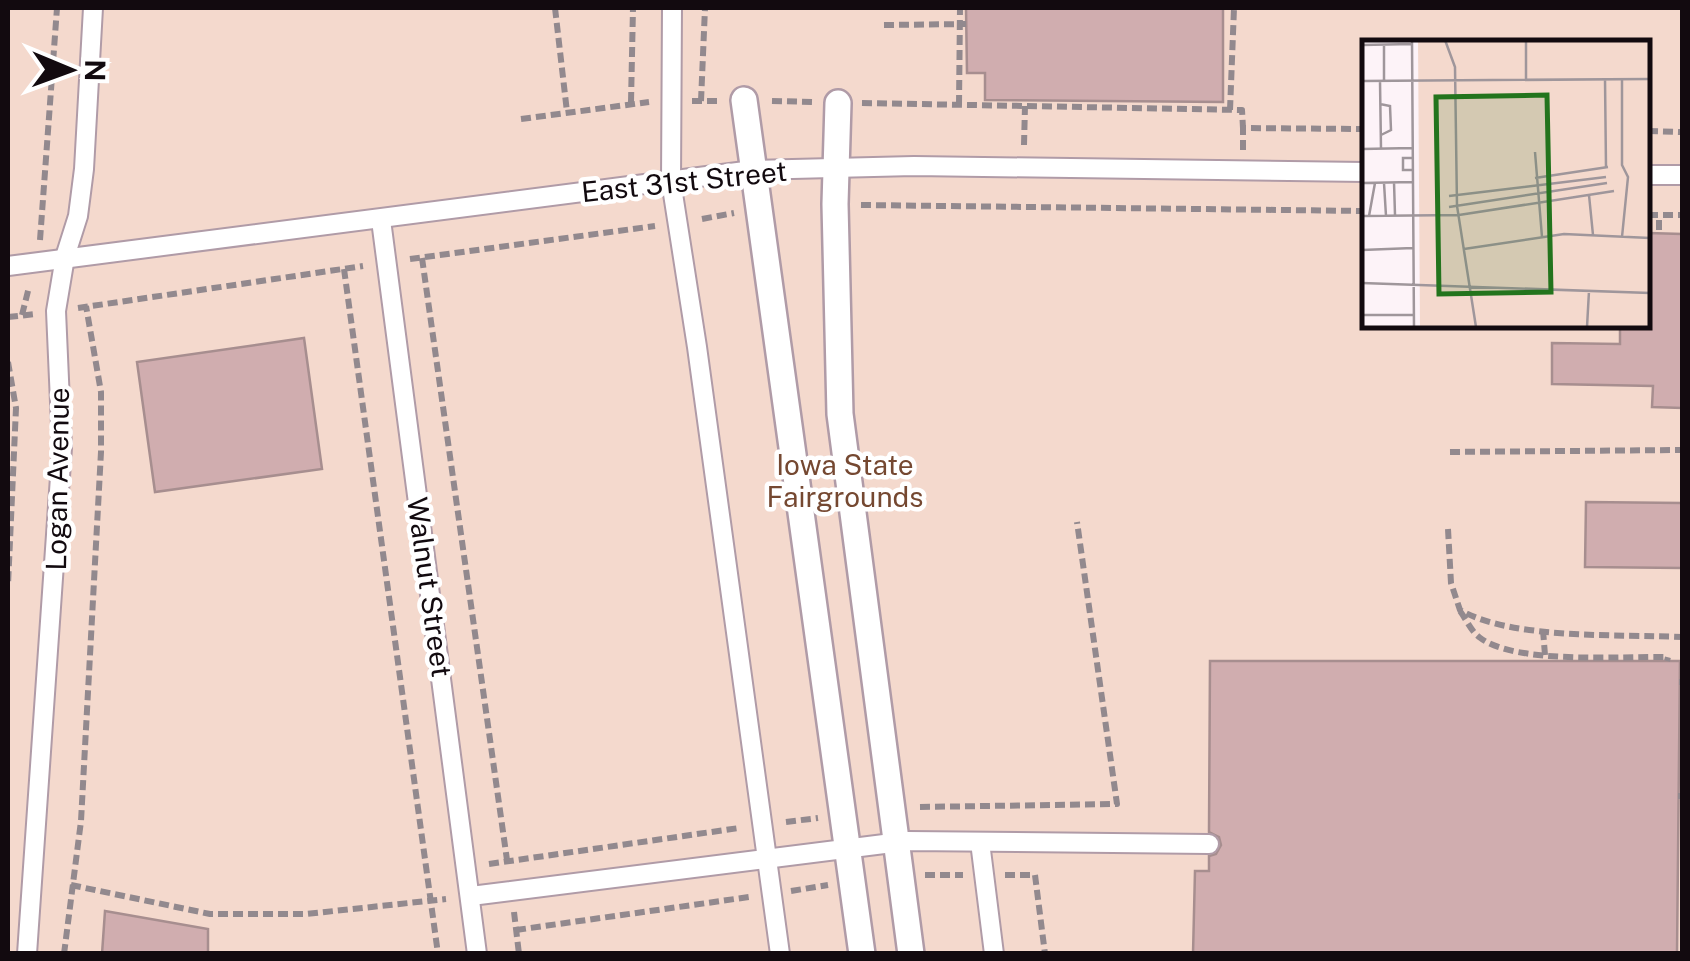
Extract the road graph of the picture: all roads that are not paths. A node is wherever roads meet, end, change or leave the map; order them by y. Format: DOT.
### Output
graph roads {
  1 [pos="93,8"];
  2 [pos="672,8"];
  3 [pos="744,100"];
  4 [pos="838,102"];
  5 [pos="836,166"];
  6 [pos="753,170"];
  7 [pos="1362,172"];
  8 [pos="1650,175"];
  9 [pos="1682,175"];
  10 [pos="671,180"];
  11 [pos="381,220"];
  12 [pos="65,258"];
  13 [pos="8,266"];
  14 [pos="980,842"];
  15 [pos="896,843"];
  16 [pos="1209,844"];
  17 [pos="848,849"];
  18 [pos="768,859"];
  19 [pos="471,896"];
  20 [pos="27,954"];
  21 [pos="478,954"];
  22 [pos="780,954"];
  23 [pos="862,954"];
  24 [pos="911,954"];
  25 [pos="994,954"];
  1 -- 12 [label="lane, Logan Avenue"];
  2 -- 10 [label="lane"];
  3 -- 6 [label="street"];
  4 -- 5 [label="street"];
  5 -- 6 [label="lane, East 31st Street"];
  5 -- 7 [label="lane, East 31st Street"];
  5 -- 15 [label="street"];
  6 -- 10 [label="lane, East 31st Street"];
  6 -- 17 [label="street"];
  8 -- 9 [label="lane"];
  10 -- 11 [label="lane, East 31st Street"];
  10 -- 18 [label="lane"];
  11 -- 12 [label="lane, East 31st Street"];
  11 -- 19 [label="lane, Walnut Street"];
  12 -- 13 [label="lane, East 31st Street"];
  12 -- 20 [label="lane, Logan Avenue"];
  14 -- 15 [label="lane"];
  14 -- 16 [label="lane"];
  14 -- 25 [label="lane"];
  15 -- 17 [label="lane"];
  15 -- 24 [label="street"];
  17 -- 18 [label="lane"];
  17 -- 23 [label="street"];
  18 -- 19 [label="lane"];
  18 -- 22 [label="lane"];
  19 -- 21 [label="lane, Walnut Street"];
}
